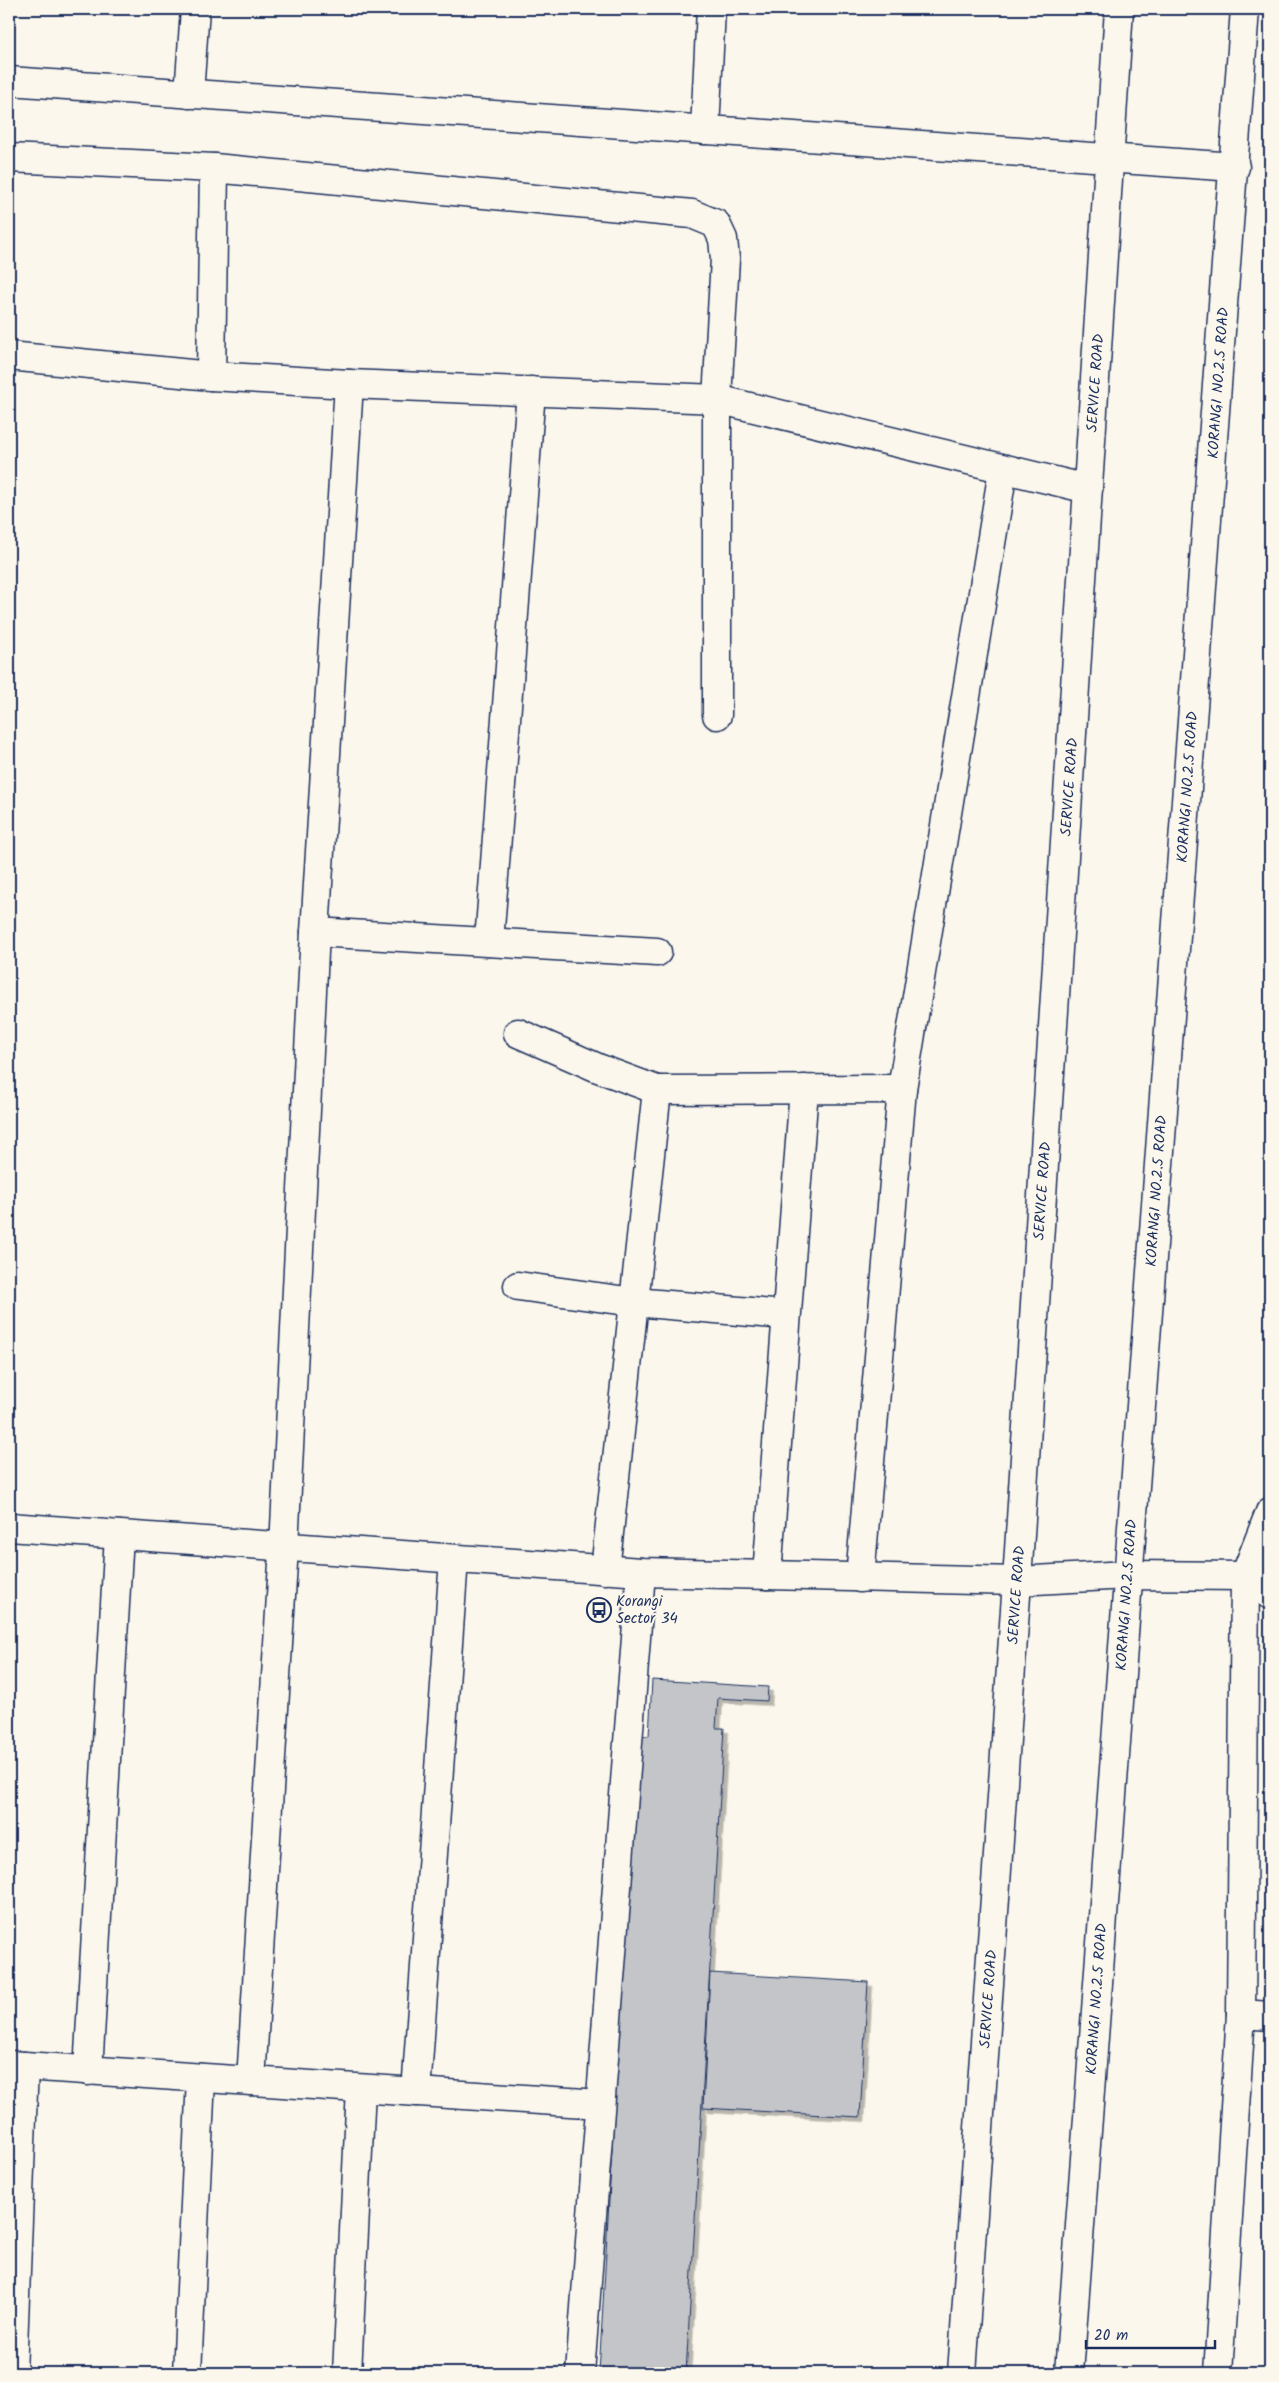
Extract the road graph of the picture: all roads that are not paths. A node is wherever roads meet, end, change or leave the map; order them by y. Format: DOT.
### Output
graph roads {
  1 [pos="195,9"];
  2 [pos="711,9"];
  3 [pos="1118,9"];
  4 [pos="1245,9"];
  5 [pos="9,81"];
  6 [pos="189,94"];
  7 [pos="705,130"];
  8 [pos="9,158"];
  9 [pos="1109,158"];
  10 [pos="1235,167"];
  11 [pos="214,168"];
  12 [pos="9,356"];
  13 [pos="211,376"];
  14 [pos="349,384"];
  15 [pos="531,391"];
  16 [pos="717,399"];
  17 [pos="1003,470"];
  18 [pos="1088,489"];
  19 [pos="717,715"];
  20 [pos="315,932"];
  21 [pos="489,942"];
  22 [pos="657,952"];
  23 [pos="518,1032"];
  24 [pos="804,1089"];
  25 [pos="902,1089"];
  26 [pos="657,1090"];
  27 [pos="518,1286"];
  28 [pos="634,1302"];
  29 [pos="786,1315"];
  30 [pos="1270,1512"];
  31 [pos="9,1527"];
  32 [pos="119,1535"];
  33 [pos="284,1547"];
  34 [pos="454,1558"];
  35 [pos="1270,1560"];
  36 [pos="606,1570"];
  37 [pos="641,1572"];
  38 [pos="767,1575"];
  39 [pos="1127,1575"];
  40 [pos="1245,1576"];
  41 [pos="860,1578"];
  42 [pos="1017,1581"];
  43 [pos="1270,1595"];
  44 [pos="1241,2014"];
  45 [pos="1270,2016"];
  46 [pos="16,2066"];
  47 [pos="88,2071"];
  48 [pos="201,2078"];
  49 [pos="251,2081"];
  50 [pos="361,2089"];
  51 [pos="416,2092"];
  52 [pos="600,2104"];
  53 [pos="12,2373"];
  54 [pos="187,2373"];
  55 [pos="347,2373"];
  56 [pos="580,2373"];
  57 [pos="962,2373"];
  58 [pos="1069,2373"];
  59 [pos="1218,2373"];
  1 -- 6 [label="street"];
  2 -- 7 [label="street"];
  3 -- 9 [label="street, SERVICE ROAD"];
  4 -- 10 [label="street, KORANGI NO.2.5 ROAD"];
  5 -- 6 [label="street"];
  6 -- 7 [label="street"];
  7 -- 9 [label="street"];
  8 -- 11 [label="street"];
  9 -- 10 [label="street"];
  9 -- 18 [label="street, SERVICE ROAD"];
  10 -- 39 [label="street, KORANGI NO.2.5 ROAD"];
  11 -- 13 [label="street"];
  11 -- 16 [label="street"];
  12 -- 13 [label="street"];
  13 -- 14 [label="street"];
  14 -- 15 [label="street"];
  14 -- 20 [label="street"];
  15 -- 16 [label="street"];
  15 -- 21 [label="street"];
  16 -- 17 [label="street"];
  16 -- 19 [label="street"];
  17 -- 18 [label="street"];
  17 -- 25 [label="street"];
  18 -- 42 [label="street, SERVICE ROAD"];
  20 -- 21 [label="street"];
  20 -- 33 [label="street"];
  21 -- 22 [label="street"];
  23 -- 26 [label="street"];
  24 -- 25 [label="street"];
  24 -- 26 [label="street"];
  24 -- 29 [label="street"];
  25 -- 41 [label="street"];
  26 -- 28 [label="street"];
  27 -- 28 [label="street"];
  28 -- 29 [label="street"];
  28 -- 36 [label="street"];
  29 -- 38 [label="street"];
  30 -- 40 [label="street"];
  31 -- 32 [label="street"];
  32 -- 33 [label="street"];
  32 -- 47 [label="street"];
  33 -- 34 [label="street"];
  33 -- 49 [label="street"];
  34 -- 36 [label="street"];
  34 -- 51 [label="street"];
  35 -- 40 [label="street"];
  36 -- 37 [label="street"];
  37 -- 38 [label="street"];
  37 -- 52 [label="street"];
  38 -- 41 [label="street"];
  39 -- 40 [label="street"];
  39 -- 42 [label="street"];
  39 -- 58 [label="street, KORANGI NO.2.5 ROAD"];
  40 -- 43 [label="street"];
  40 -- 44 [label="street"];
  41 -- 42 [label="street"];
  42 -- 57 [label="street, SERVICE ROAD"];
  44 -- 45 [label="street"];
  44 -- 59 [label="street"];
  46 -- 47 [label="street"];
  46 -- 53 [label="street"];
  47 -- 48 [label="street"];
  48 -- 49 [label="street"];
  48 -- 54 [label="street"];
  49 -- 50 [label="street"];
  50 -- 51 [label="street"];
  50 -- 55 [label="street"];
  51 -- 52 [label="street"];
  52 -- 56 [label="street"];
}
